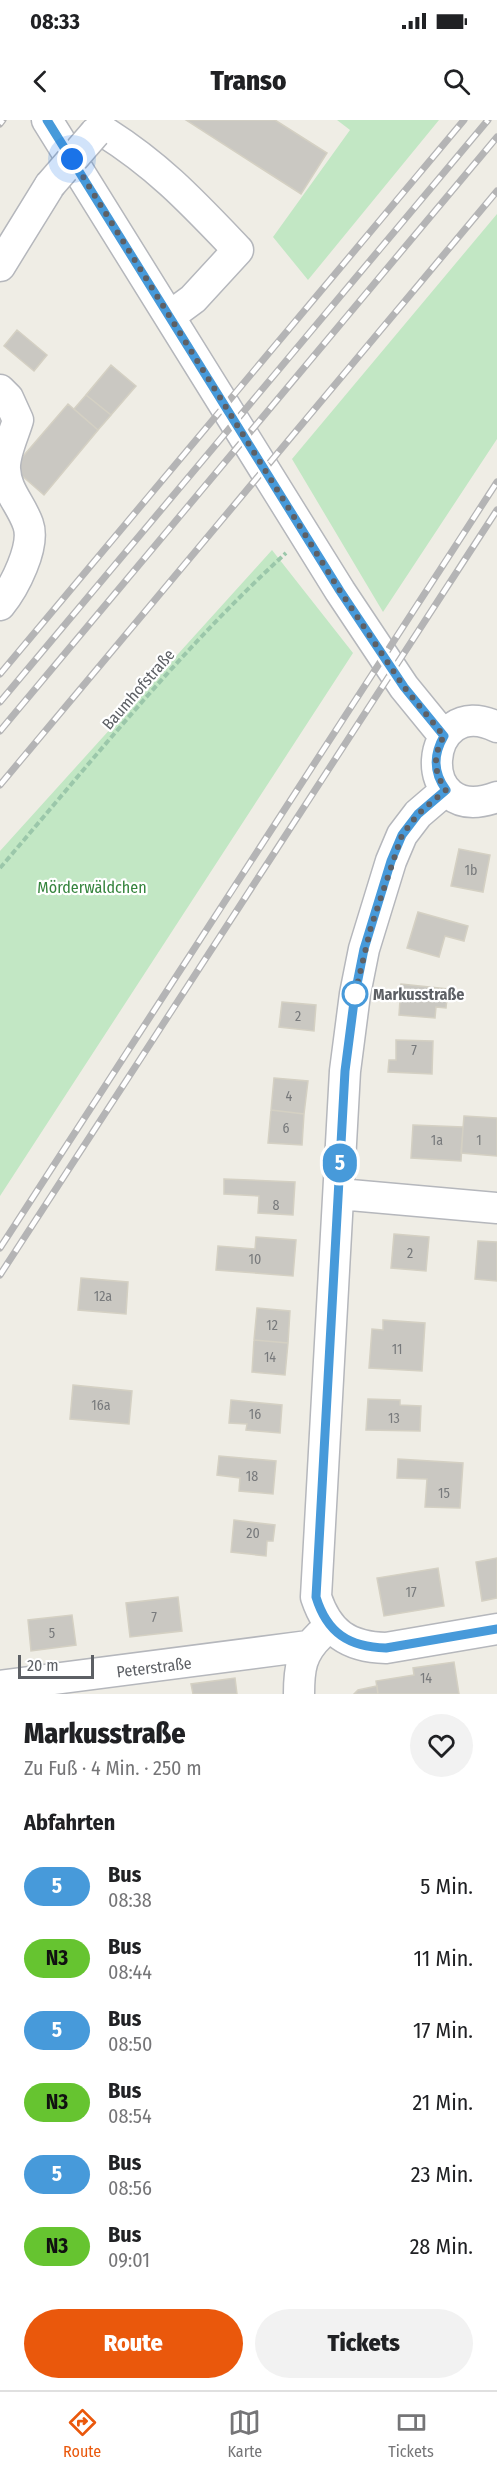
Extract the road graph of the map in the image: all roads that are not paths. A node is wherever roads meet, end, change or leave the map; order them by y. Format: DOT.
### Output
graph roads {
  1 [pos="47,120"];
  2 [pos="0,266"];
  3 [pos="170,316"];
  4 [pos="0,390"];
  5 [pos="0,605"];
  6 [pos="497,727"];
  7 [pos="444,736"];
  8 [pos="446,790"];
  9 [pos="497,798"];
  10 [pos="339,1194"];
  11 [pos="497,1208"];
  12 [pos="497,1629"];
  13 [pos="318,1636"];
  14 [pos="0,1686"];
  15 [pos="298,1694"];
  1 -- 3 [label="street"];
  2 -- 3 [label="street, bridge"];
  3 -- 7 [label="street"];
  4 -- 5 [label="street"];
  6 -- 7 [label="street"];
  7 -- 8 [label="street"];
  8 -- 9 [label="street"];
  8 -- 10 [label="street"];
  10 -- 11 [label="street"];
  10 -- 13 [label="street"];
  12 -- 13 [label="street"];
  13 -- 14 [label="street, Peterstraße"];
  13 -- 15 [label="street"];
}
